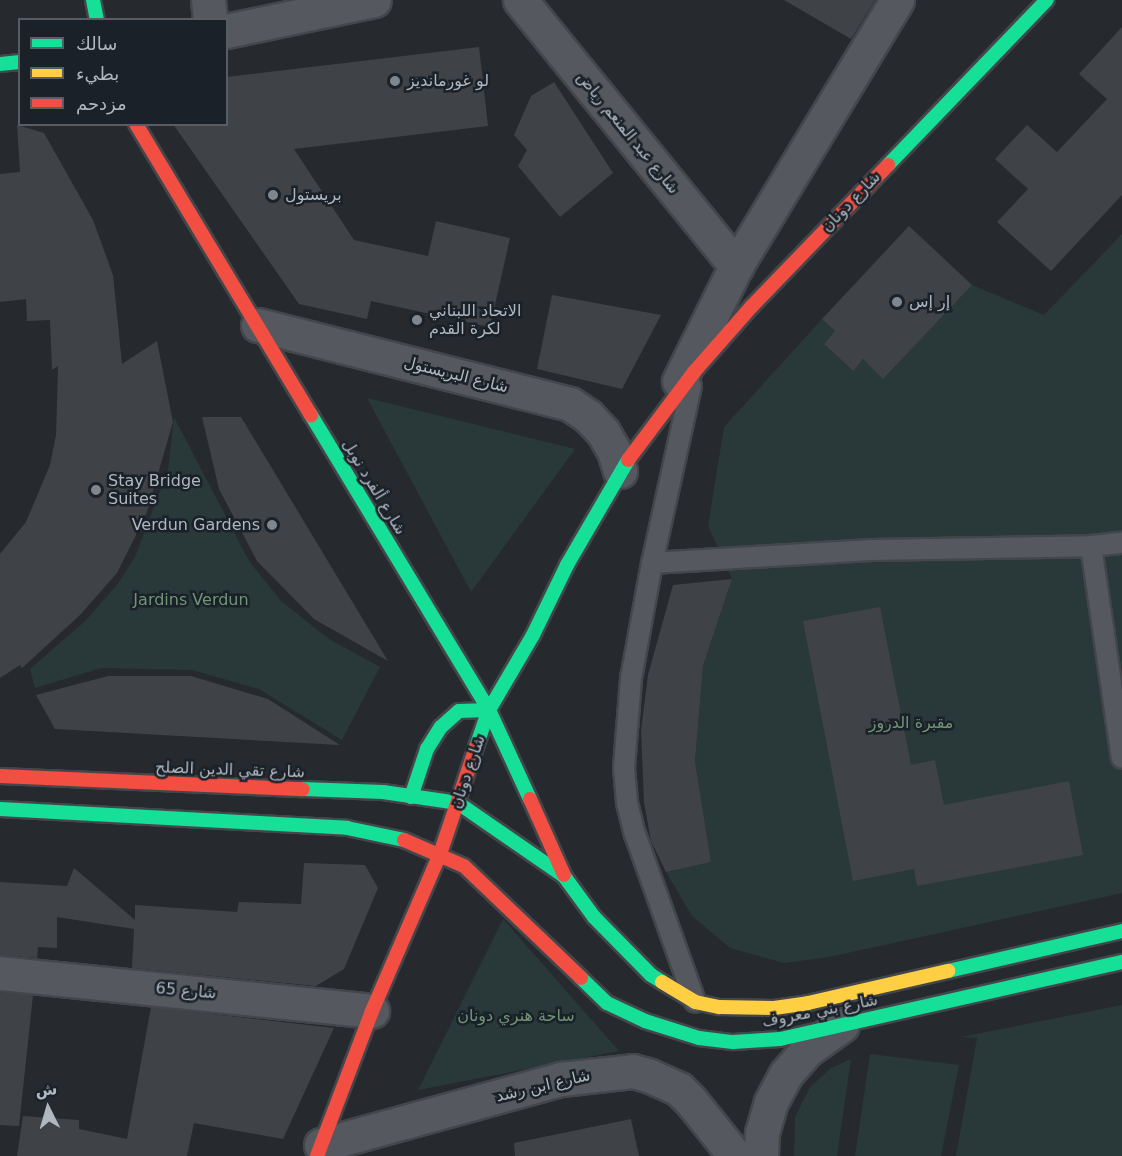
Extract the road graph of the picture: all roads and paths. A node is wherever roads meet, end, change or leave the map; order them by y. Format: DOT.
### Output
graph roads {
  1 [pos="93,0"];
  2 [pos="208,0"];
  3 [pos="374,0"];
  4 [pos="520,0"];
  5 [pos="897,0"];
  6 [pos="1047,0"];
  7 [pos="97,18"];
  8 [pos="210,18"];
  9 [pos="228,31"];
  10 [pos="18,62"];
  11 [pos="0,64"];
  12 [pos="137,126"];
  13 [pos="736,266"];
  14 [pos="258,325"];
  15 [pos="694,372"];
  16 [pos="664,412"];
  17 [pos="620,471"];
  18 [pos="1122,543"];
  19 [pos="1091,546"];
  20 [pos="652,563"];
  21 [pos="489,710"];
  22 [pos="1122,758"];
  23 [pos="0,776"];
  24 [pos="411,797"];
  25 [pos="458,803"];
  26 [pos="0,809"];
  27 [pos="394,836"];
  28 [pos="440,854"];
  29 [pos="410,856"];
  30 [pos="419,874"];
  31 [pos="564,876"];
  32 [pos="420,899"];
  33 [pos="1122,931"];
  34 [pos="1101,952"];
  35 [pos="1122,962"];
  36 [pos="0,972"];
  37 [pos="695,1002"];
  38 [pos="372,1011"];
  39 [pos="842,1025"];
  40 [pos="319,1151"];
  41 [pos="735,1156"];
  42 [pos="761,1156"];
  1 -- 7 [label="main road"];
  2 -- 8 [label="street"];
  3 -- 9 [label="street"];
  4 -- 13 [label="street, شارع عبد المنعم رياض"];
  5 -- 13 [label="street, شارع دونان"];
  6 -- 15 [label="main road, شارع دونان"];
  10 -- 11 [label="main road"];
  12 -- 14 [label="main road, شارع ألفرد نوبل"];
  13 -- 16 [label="street, شارع دونان"];
  14 -- 17 [label="street, شارع البريستول"];
  14 -- 21 [label="main road, شارع ألفرد نوبل"];
  15 -- 16 [label="main road, شارع دونان"];
  15 -- 20 [label="lane"];
  16 -- 17 [label="main road, شارع دونان"];
  17 -- 21 [label="main road, شارع دونان"];
  18 -- 19 [label="lane"];
  19 -- 20 [label="lane"];
  19 -- 22 [label="lane"];
  20 -- 37 [label="lane"];
  21 -- 24 [label="main road"];
  21 -- 25 [label="main road, شارع دونان"];
  21 -- 31 [label="main road, شارع ألفرد نوبل"];
  23 -- 24 [label="main road, شارع تقي الدين الصلح"];
  24 -- 25 [label="main road, شارع تقي الدين الصلح"];
  25 -- 28 [label="main road, شارع دونان"];
  25 -- 31 [label="main road, شارع بني معروف"];
  26 -- 27 [label="main road"];
  27 -- 28 [label="main road"];
  27 -- 29 [label="main road"];
  28 -- 32 [label="main road, شارع دونان"];
  28 -- 39 [label="main road, شارع بني معروف"];
  30 -- 32 [label="main road"];
  31 -- 37 [label="main road, شارع بني معروف"];
  32 -- 38 [label="main road, شارع دونان"];
  33 -- 34 [label="main road, شارع بني معروف"];
  34 -- 35 [label="main road, شارع بني معروف"];
  34 -- 37 [label="main road, شارع بني معروف"];
  34 -- 39 [label="main road, شارع بني معروف"];
  36 -- 38 [label="street, شارع 65"];
  38 -- 40 [label="main road, شارع دونان"];
  39 -- 42 [label="street"];
  40 -- 41 [label="street, شارع ابن رشد"];
}
